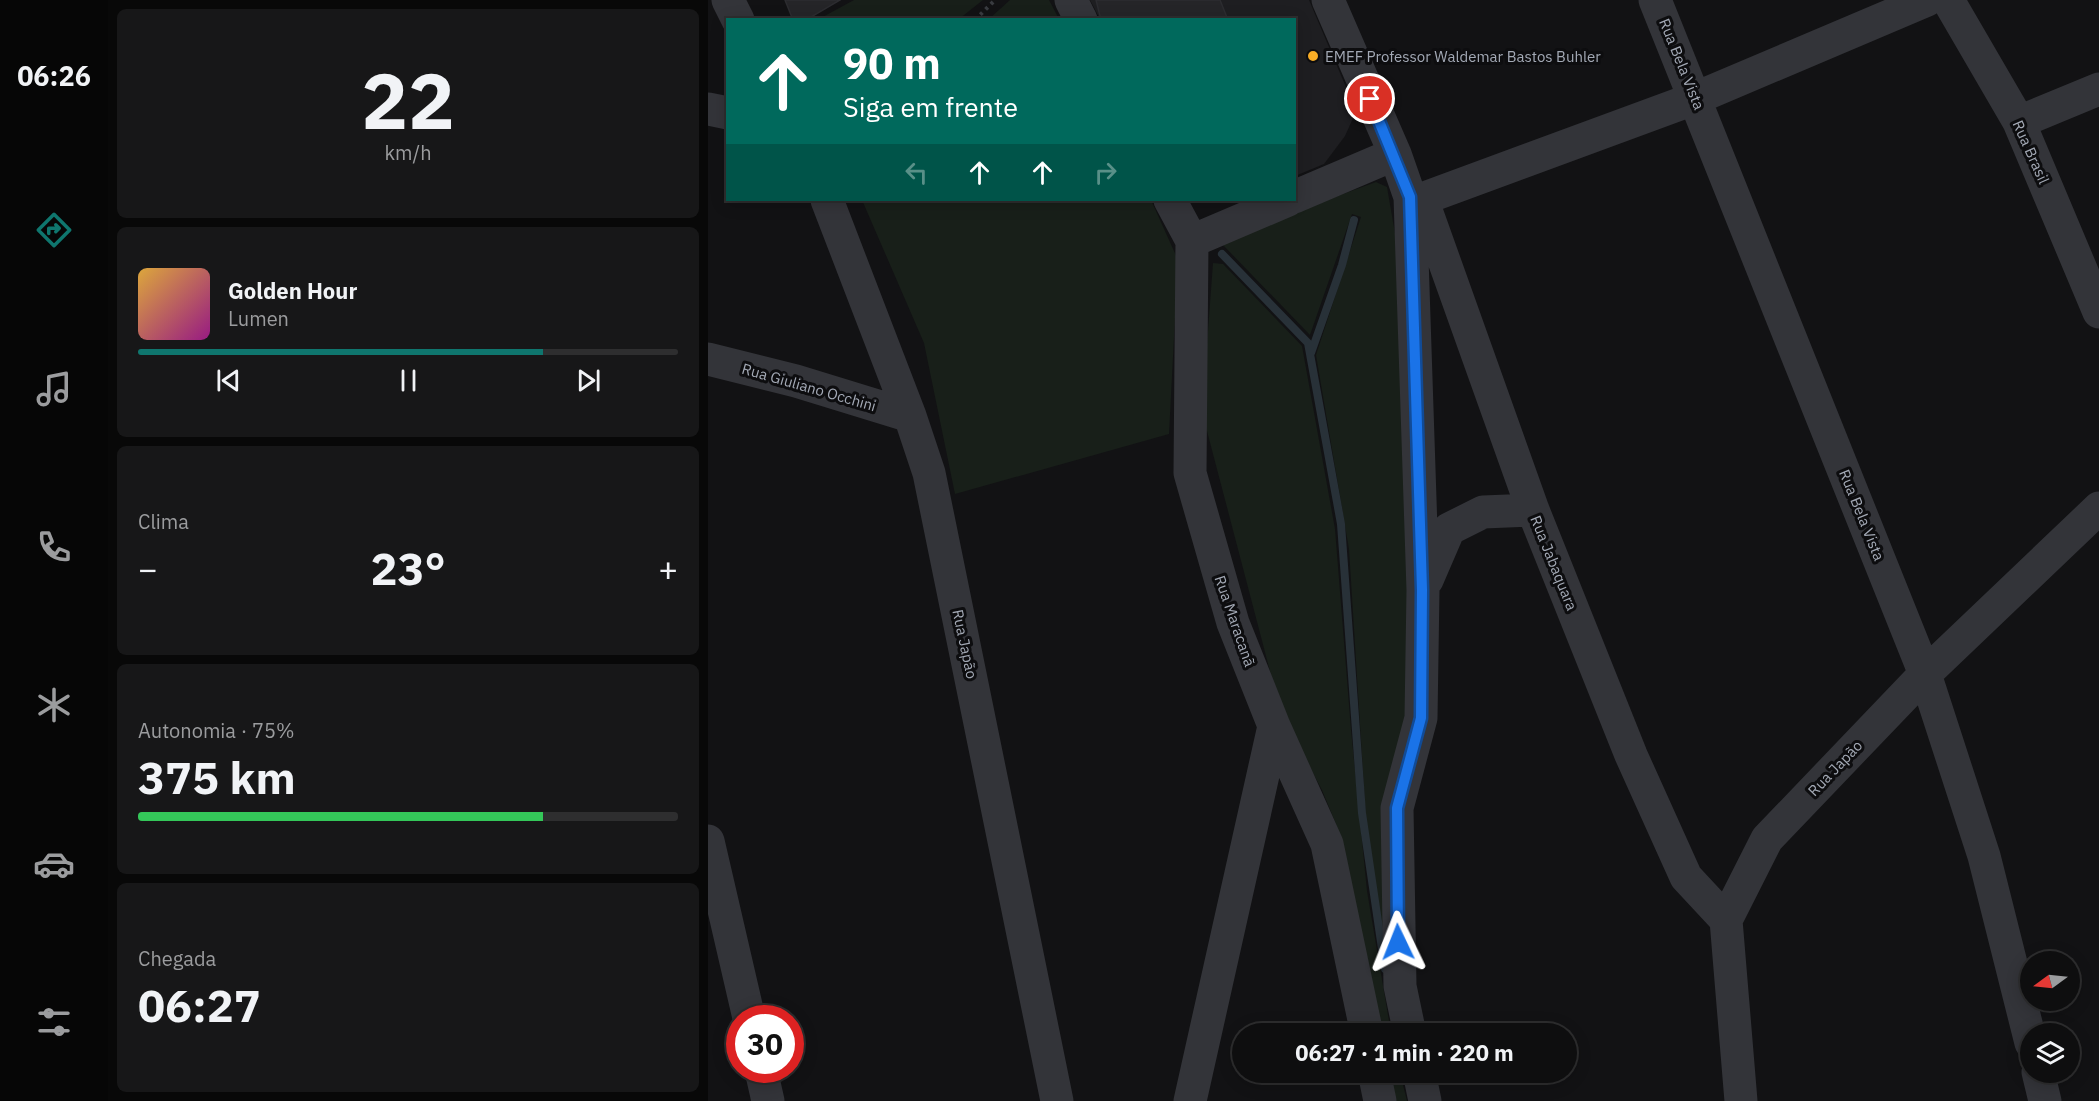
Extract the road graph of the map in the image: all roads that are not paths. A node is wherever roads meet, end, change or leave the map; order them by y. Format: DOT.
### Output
graph roads {
  1 [pos="728,0"];
  2 [pos="1071,0"];
  3 [pos="1328,0"];
  4 [pos="1655,0"];
  5 [pos="1927,0"];
  6 [pos="1948,0"];
  7 [pos="737,18"];
  8 [pos="1080,18"];
  9 [pos="2099,89"];
  10 [pos="1696,98"];
  11 [pos="708,109"];
  12 [pos="726,113"];
  13 [pos="2019,123"];
  14 [pos="1395,154"];
  15 [pos="1296,196"];
  16 [pos="1416,198"];
  17 [pos="827,201"];
  18 [pos="1171,201"];
  19 [pos="1286,201"];
  20 [pos="1192,241"];
  21 [pos="2099,312"];
  22 [pos="708,359"];
  23 [pos="910,416"];
  24 [pos="2099,508"];
  25 [pos="1533,510"];
  26 [pos="1422,590"];
  27 [pos="1925,674"];
  28 [pos="1274,726"];
  29 [pos="708,840"];
  30 [pos="1726,920"];
  31 [pos="746,1005"];
  32 [pos="1365,1023"];
  33 [pos="1408,1023"];
  34 [pos="2026,1023"];
  35 [pos="764,1083"];
  36 [pos="1376,1083"];
  37 [pos="1421,1083"];
  38 [pos="2041,1083"];
  39 [pos="768,1101"];
  40 [pos="1057,1101"];
  41 [pos="1190,1101"];
  42 [pos="1380,1101"];
  43 [pos="1425,1101"];
  44 [pos="1741,1101"];
  45 [pos="2045,1101"];
  1 -- 7 [label="street"];
  2 -- 8 [label="street"];
  3 -- 14 [label="street, Rua Jabaquara"];
  4 -- 10 [label="street, Rua Bela Vista"];
  5 -- 10 [label="street"];
  6 -- 13 [label="street, Rua Brasil"];
  9 -- 13 [label="street"];
  10 -- 16 [label="street"];
  10 -- 27 [label="street, Rua Bela Vista"];
  11 -- 12 [label="street"];
  13 -- 21 [label="street, Rua Brasil"];
  14 -- 15 [label="street"];
  14 -- 16 [label="street, Rua Jabaquara"];
  16 -- 25 [label="street, Rua Jabaquara"];
  16 -- 26 [label="street"];
  17 -- 23 [label="street, Rua Japão"];
  18 -- 20 [label="street, Rua Maracanã"];
  19 -- 20 [label="street"];
  20 -- 28 [label="street, Rua Maracanã"];
  22 -- 23 [label="street, Rua Giuliano Occhini"];
  23 -- 40 [label="street, Rua Japão"];
  24 -- 27 [label="street, Rua Japão"];
  25 -- 26 [label="street"];
  25 -- 30 [label="street, Rua Jabaquara"];
  26 -- 33 [label="street"];
  27 -- 30 [label="street, Rua Japão"];
  27 -- 34 [label="street, Rua Bela Vista"];
  28 -- 32 [label="street, Rua Maracanã"];
  28 -- 41 [label="street"];
  29 -- 31 [label="street"];
  30 -- 44 [label="street"];
  35 -- 39 [label="street"];
  36 -- 42 [label="street"];
  37 -- 43 [label="street"];
  38 -- 45 [label="street"];
}
